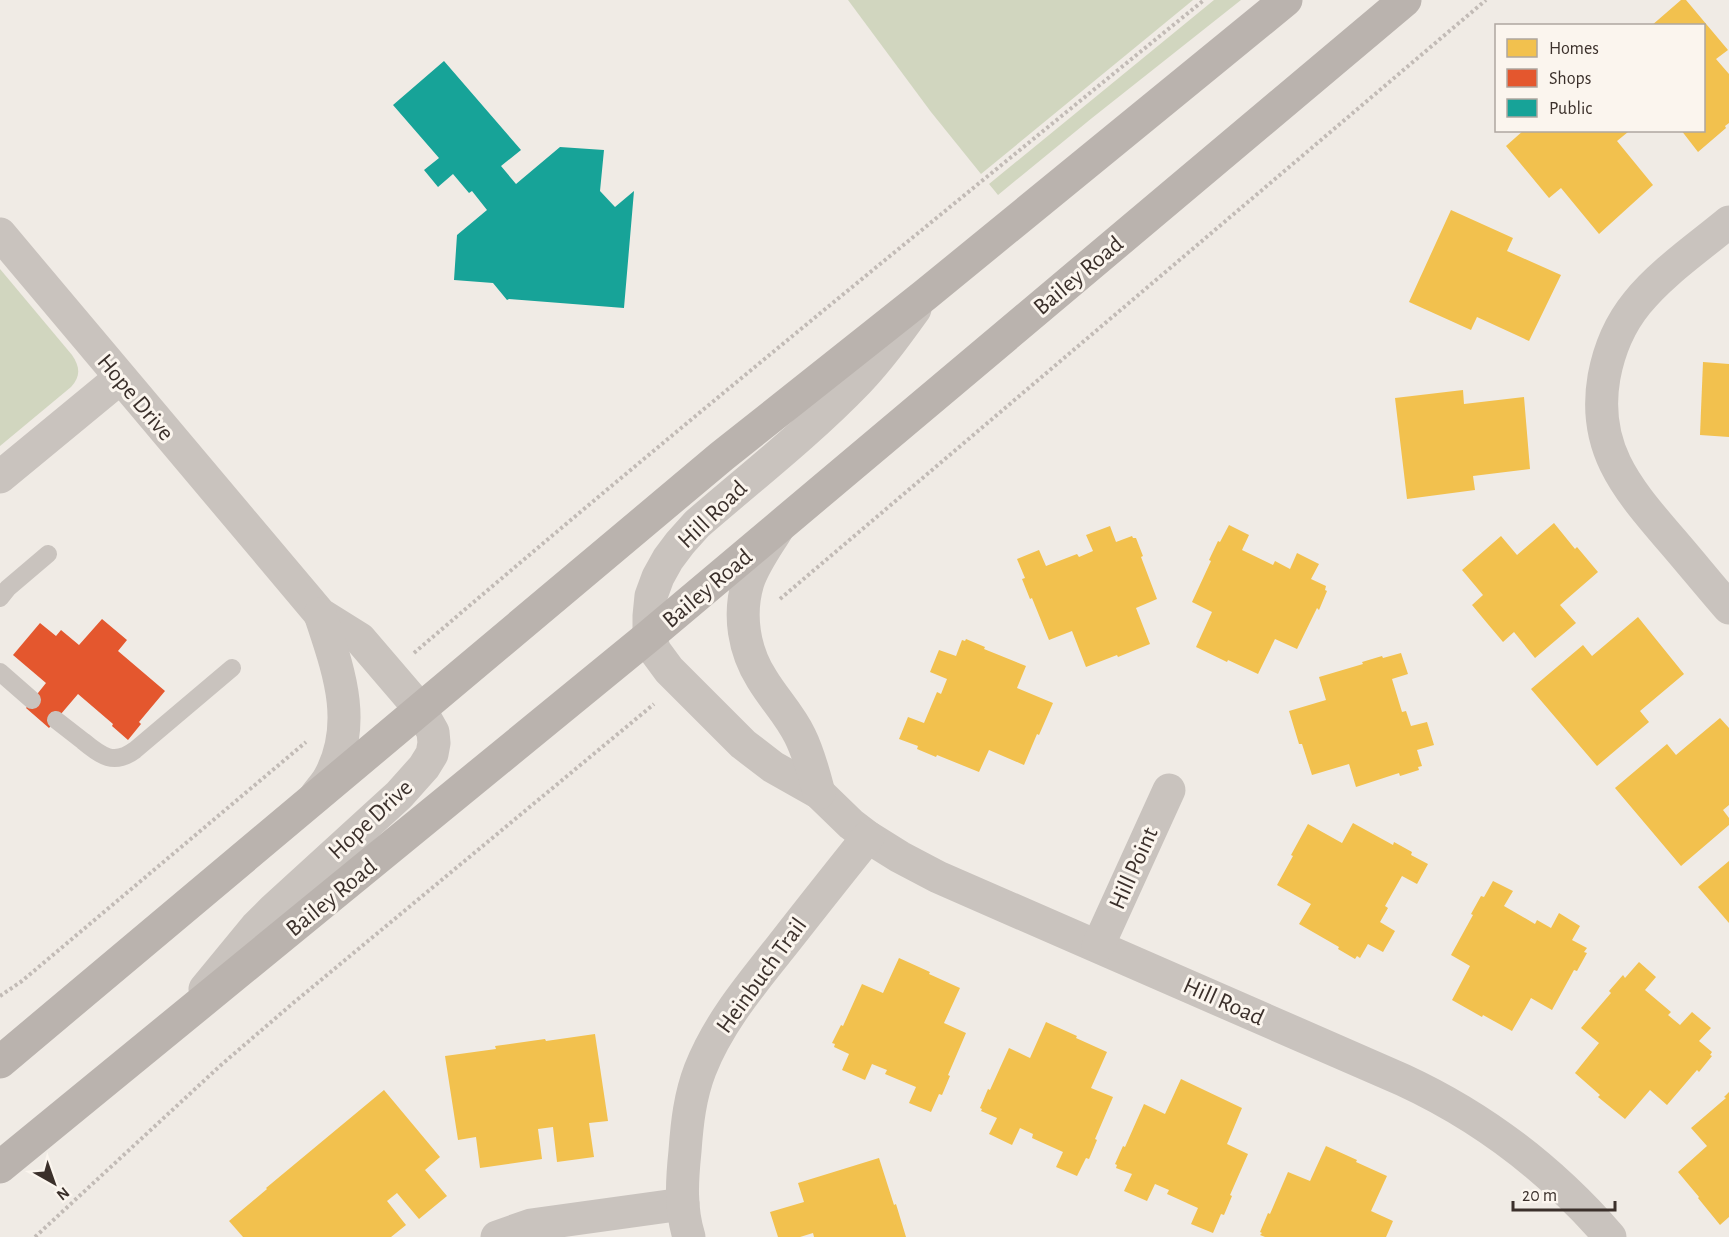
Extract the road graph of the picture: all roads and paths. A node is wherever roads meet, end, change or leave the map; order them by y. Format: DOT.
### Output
graph roads {
  1 [pos="1204,0"];
  2 [pos="1286,0"];
  3 [pos="1405,0"];
  4 [pos="1486,0"];
  5 [pos="1729,222"];
  6 [pos="0,234"];
  7 [pos="925,295"];
  8 [pos="120,378"];
  9 [pos="0,477"];
  10 [pos="777,529"];
  11 [pos="48,554"];
  12 [pos="0,598"];
  13 [pos="778,601"];
  14 [pos="1729,608"];
  15 [pos="320,614"];
  16 [pos="649,636"];
  17 [pos="232,668"];
  18 [pos="0,672"];
  19 [pos="390,673"];
  20 [pos="32,700"];
  21 [pos="420,709"];
  22 [pos="638,717"];
  23 [pos="56,720"];
  24 [pos="310,738"];
  25 [pos="1169,790"];
  26 [pos="819,793"];
  27 [pos="314,798"];
  28 [pos="868,837"];
  29 [pos="1098,946"];
  30 [pos="0,996"];
  31 [pos="179,1020"];
  32 [pos="0,1062"];
  33 [pos="0,1167"];
  34 [pos="682,1204"];
  35 [pos="36,1237"];
  36 [pos="497,1237"];
  37 [pos="689,1237"];
  38 [pos="1610,1237"];
  1 -- 19 [label="path"];
  2 -- 7 [label="main road"];
  3 -- 10 [label="main road, Bailey Road"];
  4 -- 13 [label="path"];
  5 -- 14 [label="street"];
  6 -- 8 [label="street, Hope Drive"];
  7 -- 16 [label="street, Hill Road"];
  7 -- 21 [label="main road"];
  8 -- 9 [label="street"];
  8 -- 15 [label="street, Hope Drive"];
  10 -- 16 [label="main road, Bailey Road"];
  10 -- 26 [label="street, Hill Road"];
  11 -- 12 [label="lane"];
  15 -- 19 [label="street, Hope Drive"];
  15 -- 27 [label="street, Hope Drive"];
  16 -- 26 [label="street, Hill Road"];
  16 -- 31 [label="main road, Bailey Road"];
  17 -- 23 [label="lane"];
  18 -- 20 [label="lane"];
  19 -- 21 [label="street, Hope Drive"];
  21 -- 27 [label="main road"];
  21 -- 31 [label="street, Hope Drive"];
  22 -- 35 [label="path"];
  24 -- 30 [label="path"];
  25 -- 29 [label="street, Hill Point"];
  26 -- 28 [label="street, Hill Road"];
  27 -- 32 [label="main road"];
  28 -- 29 [label="street, Hill Road"];
  28 -- 34 [label="street, Heinbuch Trail"];
  29 -- 38 [label="street, Hill Road"];
  31 -- 33 [label="main road, Bailey Road"];
  34 -- 36 [label="street"];
  34 -- 37 [label="street, Heinbuch Trail"];
}
